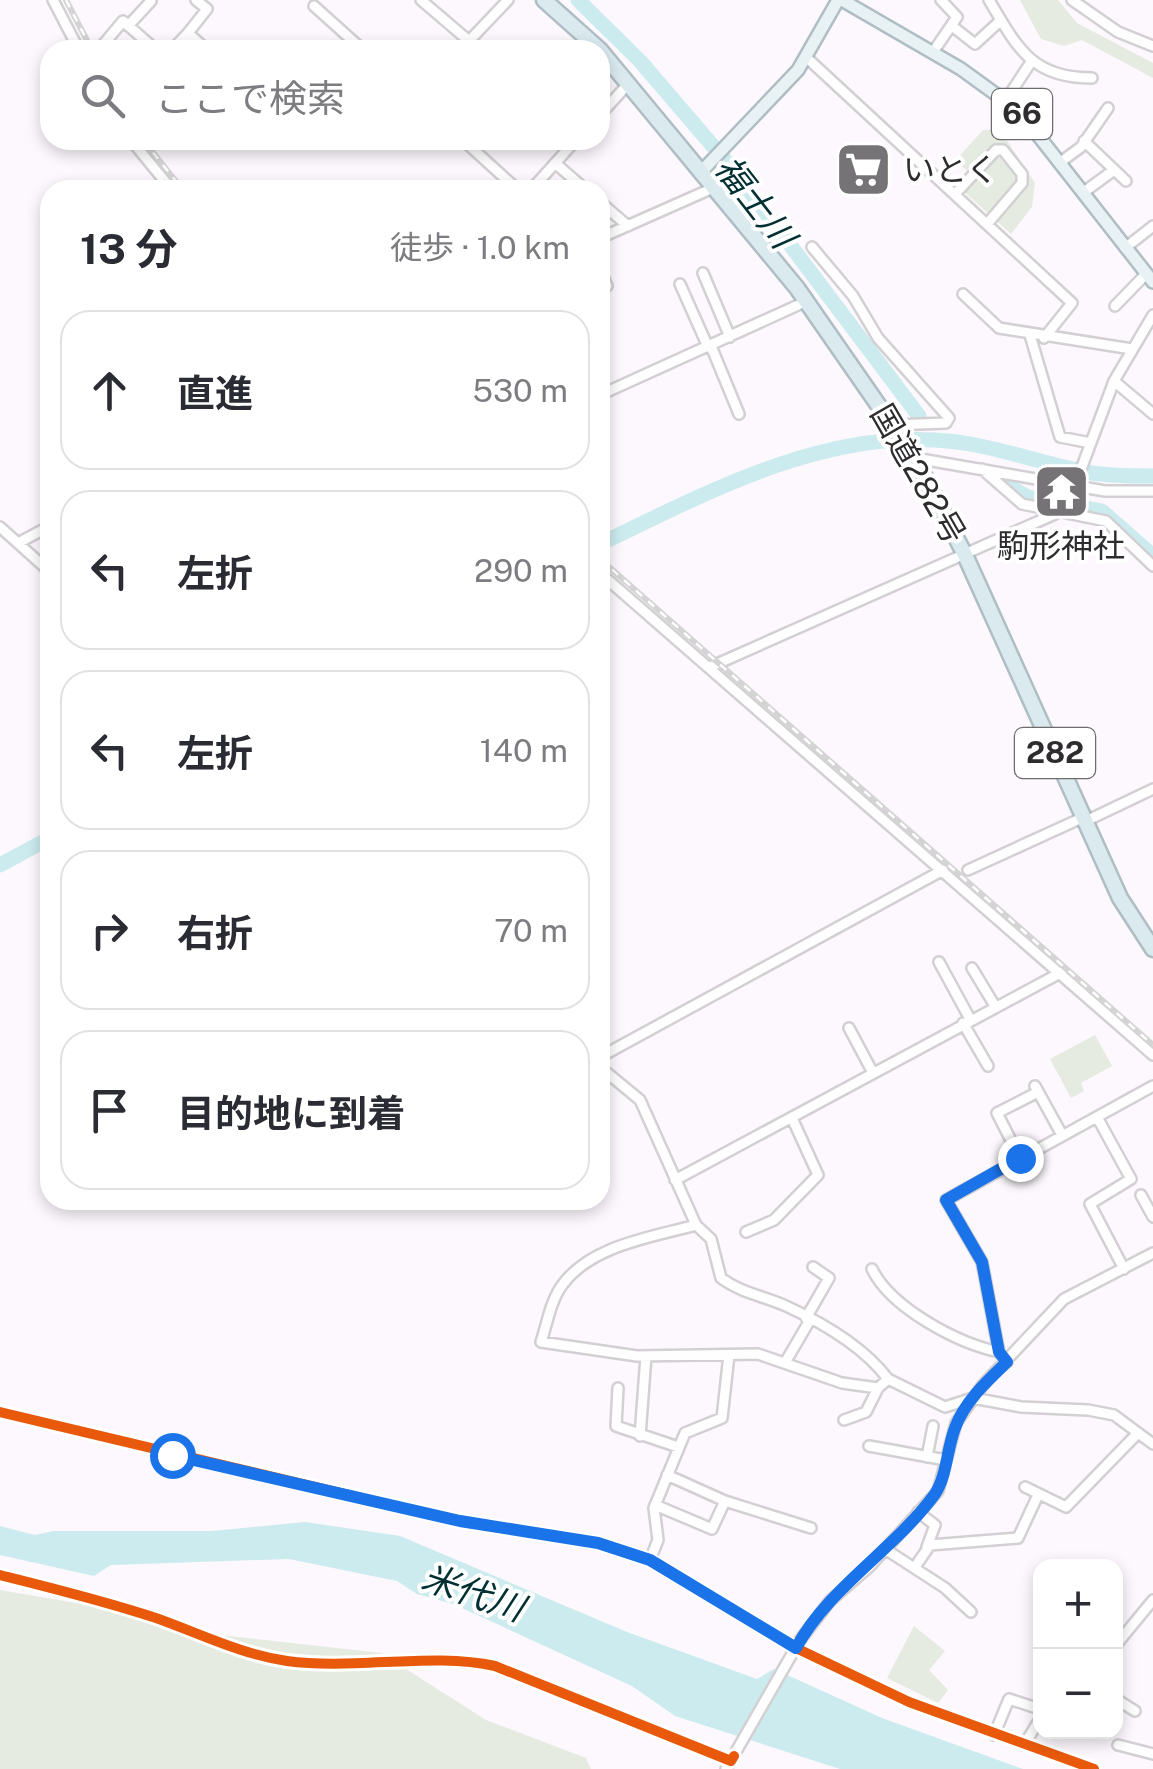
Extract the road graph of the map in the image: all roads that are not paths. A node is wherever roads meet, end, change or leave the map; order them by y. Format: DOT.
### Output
graph roads {
  1 [pos="54,0"];
  2 [pos="196,0"];
  3 [pos="214,0"];
  4 [pos="422,0"];
  5 [pos="508,0"];
  6 [pos="544,0"];
  7 [pos="840,0"];
  8 [pos="940,0"];
  9 [pos="988,0"];
  10 [pos="1072,0"];
  11 [pos="151,1"];
  12 [pos="314,6"];
  13 [pos="207,9"];
  14 [pos="1000,21"];
  15 [pos="128,26"];
  16 [pos="952,26"];
  17 [pos="188,33"];
  18 [pos="75,40"];
  19 [pos="107,40"];
  20 [pos="144,40"];
  21 [pos="181,40"];
  22 [pos="196,40"];
  23 [pos="352,40"];
  24 [pos="459,40"];
  25 [pos="471,40"];
  26 [pos="589,40"];
  27 [pos="1153,46"];
  28 [pos="933,52"];
  29 [pos="807,58"];
  30 [pos="610,62"];
  31 [pos="1031,62"];
  32 [pos="1092,78"];
  33 [pos="628,84"];
  34 [pos="1006,100"];
  35 [pos="610,104"];
  36 [pos="1108,108"];
  37 [pos="1084,141"];
  38 [pos="140,150"];
  39 [pos="474,150"];
  40 [pos="567,150"];
  41 [pos="1062,161"];
  42 [pos="555,163"];
  43 [pos="706,168"];
  44 [pos="1114,170"];
  45 [pos="164,180"];
  46 [pos="507,180"];
  47 [pos="539,180"];
  48 [pos="575,180"];
  49 [pos="1126,181"];
  50 [pos="713,188"];
  51 [pos="1084,192"];
  52 [pos="956,193"];
  53 [pos="610,211"];
  54 [pos="988,223"];
  55 [pos="628,226"];
  56 [pos="1153,226"];
  57 [pos="610,234"];
  58 [pos="812,247"];
  59 [pos="1124,248"];
  60 [pos="703,272"];
  61 [pos="1150,278"];
  62 [pos="680,284"];
  63 [pos="963,294"];
  64 [pos="806,300"];
  65 [pos="1116,306"];
  66 [pos="1153,315"];
  67 [pos="1030,335"];
  68 [pos="730,337"];
  69 [pos="1044,338"];
  70 [pos="709,346"];
  71 [pos="1132,349"];
  72 [pos="1114,381"];
  73 [pos="610,391"];
  74 [pos="1151,408"];
  75 [pos="739,414"];
  76 [pos="893,426"];
  77 [pos="1090,447"];
  78 [pos="915,458"];
  79 [pos="982,469"];
  80 [pos="1076,482"];
  81 [pos="1153,491"];
  82 [pos="1062,506"];
  83 [pos="0,526"];
  84 [pos="40,531"];
  85 [pos="18,543"];
  86 [pos="965,555"];
  87 [pos="40,563"];
  88 [pos="1153,566"];
  89 [pos="610,582"];
  90 [pos="710,667"];
  91 [pos="1153,789"];
  92 [pos="1085,819"];
  93 [pos="942,870"];
  94 [pos="968,870"];
  95 [pos="1153,949"];
  96 [pos="939,962"];
  97 [pos="972,968"];
  98 [pos="1062,972"];
  99 [pos="995,1006"];
  100 [pos="967,1021"];
  101 [pos="849,1028"];
  102 [pos="610,1052"];
  103 [pos="1153,1055"];
  104 [pos="988,1066"];
  105 [pos="873,1073"];
  106 [pos="610,1076"];
  107 [pos="1153,1086"];
  108 [pos="1097,1117"];
  109 [pos="792,1118"];
  110 [pos="1062,1136"];
  111 [pos="1020,1158"];
  112 [pos="676,1180"];
  113 [pos="1141,1195"];
  114 [pos="1153,1217"];
  115 [pos="696,1224"];
  116 [pos="746,1232"];
  117 [pos="1153,1253"];
  118 [pos="812,1267"];
  119 [pos="872,1268"];
  120 [pos="1124,1269"];
  121 [pos="808,1319"];
  122 [pos="999,1352"];
  123 [pos="729,1355"];
  124 [pos="646,1356"];
  125 [pos="786,1361"];
  126 [pos="1007,1362"];
  127 [pos="888,1379"];
  128 [pos="618,1388"];
  129 [pos="878,1388"];
  130 [pos="973,1398"];
  131 [pos="0,1412"];
  132 [pos="844,1420"];
  133 [pos="933,1426"];
  134 [pos="1136,1435"];
  135 [pos="640,1436"];
  136 [pos="1153,1444"];
  137 [pos="869,1446"];
  138 [pos="678,1447"];
  139 [pos="927,1456"];
  140 [pos="946,1460"];
  141 [pos="668,1474"];
  142 [pos="1025,1487"];
  143 [pos="1038,1495"];
  144 [pos="725,1501"];
  145 [pos="655,1505"];
  146 [pos="918,1512"];
  147 [pos="811,1528"];
  148 [pos="927,1547"];
  149 [pos="886,1548"];
  150 [pos="650,1560"];
  151 [pos="915,1567"];
  152 [pos="0,1575"];
  153 [pos="1153,1600"];
  154 [pos="970,1612"];
  155 [pos="1123,1636"];
  156 [pos="794,1652"];
  157 [pos="1123,1703"];
  158 [pos="1033,1707"];
  159 [pos="1135,1710"];
  160 [pos="1033,1730"];
  161 [pos="994,1735"];
  162 [pos="1024,1745"];
  163 [pos="1118,1745"];
  164 [pos="1153,1754"];
  165 [pos="730,1762"];
  166 [pos="1094,1769"];
  1 -- 18 [label="street"];
  2 -- 13 [label="street"];
  3 -- 13 [label="street"];
  4 -- 24 [label="street"];
  5 -- 25 [label="street"];
  6 -- 26 [label="highway, 国道282号 / 282"];
  7 -- 28 [label="main road, 66"];
  7 -- 29 [label="main road"];
  8 -- 16 [label="street"];
  9 -- 14 [label="street"];
  10 -- 27 [label="street"];
  11 -- 15 [label="street"];
  12 -- 23 [label="street"];
  13 -- 17 [label="street"];
  14 -- 16 [label="street"];
  14 -- 31 [label="street"];
  15 -- 19 [label="street"];
  15 -- 20 [label="street"];
  16 -- 28 [label="street"];
  17 -- 21 [label="street"];
  17 -- 22 [label="street"];
  28 -- 34 [label="main road, 66"];
  29 -- 43 [label="main road"];
  29 -- 52 [label="street"];
  30 -- 33 [label="highway, 国道282号 / 282"];
  31 -- 32 [label="street"];
  31 -- 34 [label="street"];
  33 -- 35 [label="street"];
  33 -- 43 [label="highway, 国道282号 / 282"];
  34 -- 41 [label="main road, 66"];
  36 -- 37 [label="street"];
  37 -- 41 [label="street"];
  37 -- 44 [label="street"];
  38 -- 45 [label="street"];
  39 -- 46 [label="street"];
  40 -- 42 [label="street"];
  41 -- 51 [label="main road, 66"];
  42 -- 47 [label="street"];
  42 -- 48 [label="street"];
  43 -- 50 [label="highway, 国道282号 / 282"];
  44 -- 49 [label="street"];
  44 -- 51 [label="street"];
  50 -- 55 [label="street"];
  50 -- 64 [label="highway, 国道282号 / 282"];
  51 -- 59 [label="main road, 66"];
  52 -- 54 [label="street"];
  52 -- 54 [label="street"];
  53 -- 55 [label="street"];
  54 -- 69 [label="street"];
  55 -- 57 [label="street"];
  56 -- 59 [label="street"];
  58 -- 76 [label="street"];
  59 -- 61 [label="main road, 66"];
  60 -- 68 [label="street"];
  61 -- 65 [label="street"];
  62 -- 70 [label="street"];
  63 -- 67 [label="street"];
  64 -- 68 [label="street"];
  64 -- 76 [label="highway, 国道282号 / 282"];
  66 -- 71 [label="street"];
  67 -- 69 [label="street"];
  67 -- 77 [label="street"];
  68 -- 70 [label="street"];
  69 -- 71 [label="street"];
  70 -- 73 [label="street"];
  70 -- 75 [label="street"];
  71 -- 72 [label="street"];
  72 -- 74 [label="street"];
  72 -- 77 [label="street"];
  76 -- 78 [label="highway, 国道282号 / 282"];
  77 -- 80 [label="street"];
  78 -- 79 [label="street"];
  78 -- 86 [label="highway, 国道282号 / 282"];
  79 -- 80 [label="street"];
  79 -- 82 [label="street"];
  80 -- 81 [label="street"];
  80 -- 82 [label="street"];
  82 -- 86 [label="street"];
  82 -- 88 [label="street"];
  83 -- 85 [label="street"];
  84 -- 85 [label="street"];
  85 -- 87 [label="street"];
  86 -- 90 [label="street"];
  86 -- 92 [label="highway, 国道282号 / 282"];
  89 -- 90 [label="street"];
  90 -- 93 [label="street"];
  91 -- 92 [label="street"];
  92 -- 94 [label="street"];
  92 -- 95 [label="highway, 国道282号 / 282"];
  93 -- 98 [label="street"];
  93 -- 102 [label="street"];
  96 -- 100 [label="street"];
  97 -- 99 [label="street"];
  98 -- 99 [label="street"];
  98 -- 103 [label="street"];
  99 -- 100 [label="street"];
  100 -- 104 [label="street"];
  100 -- 105 [label="street"];
  101 -- 105 [label="street"];
  105 -- 109 [label="street"];
  106 -- 112 [label="street"];
  107 -- 108 [label="street"];
  108 -- 110 [label="street"];
  108 -- 120 [label="street"];
  109 -- 112 [label="street"];
  109 -- 116 [label="street"];
  110 -- 111 [label="street"];
  110 -- 111 [label="street"];
  111 -- 122 [label="street"];
  112 -- 115 [label="street"];
  113 -- 114 [label="street"];
  115 -- 121 [label="street"];
  115 -- 124 [label="street"];
  117 -- 120 [label="street"];
  118 -- 121 [label="street"];
  119 -- 122 [label="street"];
  120 -- 126 [label="street"];
  121 -- 125 [label="street"];
  121 -- 127 [label="street"];
  122 -- 126 [label="street"];
  123 -- 124 [label="street"];
  123 -- 125 [label="street"];
  123 -- 138 [label="street"];
  124 -- 135 [label="street"];
  125 -- 129 [label="street"];
  126 -- 130 [label="street"];
  127 -- 129 [label="street"];
  127 -- 130 [label="street"];
  128 -- 135 [label="street"];
  129 -- 132 [label="street"];
  130 -- 134 [label="street"];
  130 -- 140 [label="street"];
  131 -- 150 [label="street"];
  133 -- 139 [label="street"];
  134 -- 136 [label="street"];
  134 -- 143 [label="street"];
  135 -- 138 [label="street"];
  137 -- 139 [label="street"];
  138 -- 141 [label="street"];
  139 -- 140 [label="street"];
  140 -- 146 [label="street"];
  141 -- 144 [label="street"];
  141 -- 145 [label="street"];
  142 -- 143 [label="street"];
  143 -- 148 [label="street"];
  144 -- 145 [label="street"];
  144 -- 147 [label="street"];
  145 -- 150 [label="street"];
  146 -- 148 [label="street"];
  146 -- 149 [label="street"];
  148 -- 151 [label="street"];
  149 -- 151 [label="street"];
  149 -- 156 [label="street"];
  150 -- 156 [label="street"];
  151 -- 154 [label="street"];
  152 -- 165 [label="street"];
  153 -- 155 [label="street"];
  156 -- 161 [label="street"];
  156 -- 165 [label="street"];
  157 -- 159 [label="street"];
  158 -- 161 [label="street"];
  160 -- 162 [label="street"];
  161 -- 162 [label="street"];
  162 -- 166 [label="street"];
  163 -- 164 [label="street"];
}
